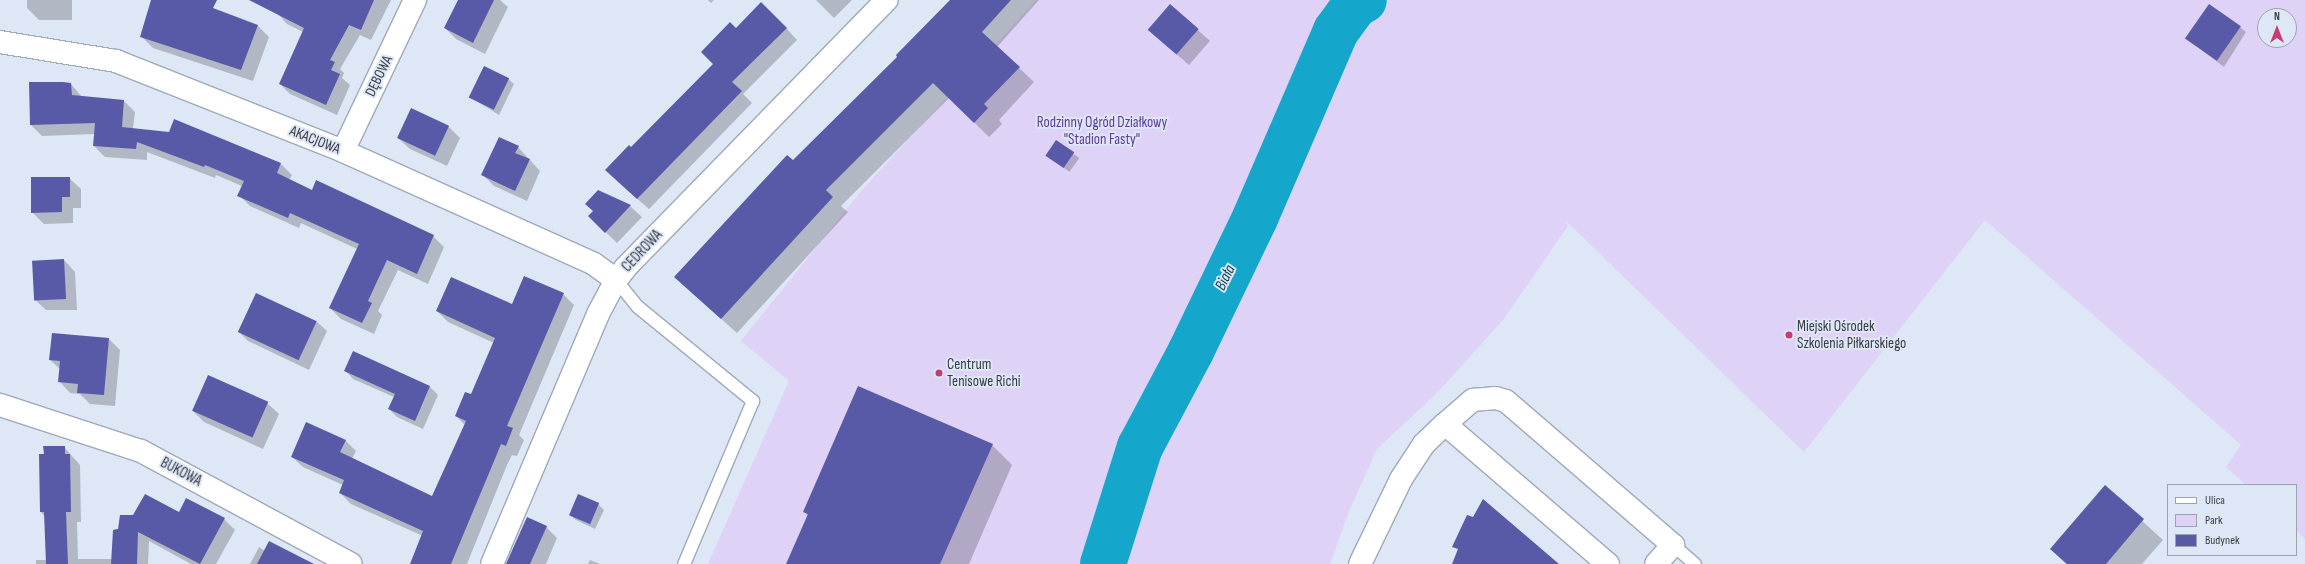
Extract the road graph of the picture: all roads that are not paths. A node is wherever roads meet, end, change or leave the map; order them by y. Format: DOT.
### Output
graph roads {
  1 [pos="415,0"];
  2 [pos="887,0"];
  3 [pos="0,42"];
  4 [pos="343,151"];
  5 [pos="616,280"];
  6 [pos="0,405"];
  7 [pos="1445,424"];
  8 [pos="1673,545"];
  9 [pos="351,564"];
  10 [pos="492,564"];
  11 [pos="684,564"];
  12 [pos="1360,564"];
  13 [pos="1608,564"];
  14 [pos="1656,564"];
  15 [pos="1695,564"];
  1 -- 4 [label="street, DĘBOWA"];
  2 -- 5 [label="street, CEDROWA"];
  3 -- 4 [label="street, AKACJOWA"];
  4 -- 5 [label="street, AKACJOWA"];
  5 -- 10 [label="street, CEDROWA"];
  5 -- 11 [label="lane"];
  6 -- 9 [label="street, BUKOWA"];
  7 -- 8 [label="street"];
  7 -- 12 [label="street"];
  7 -- 13 [label="street"];
  8 -- 14 [label="street"];
  8 -- 15 [label="lane"];
}
